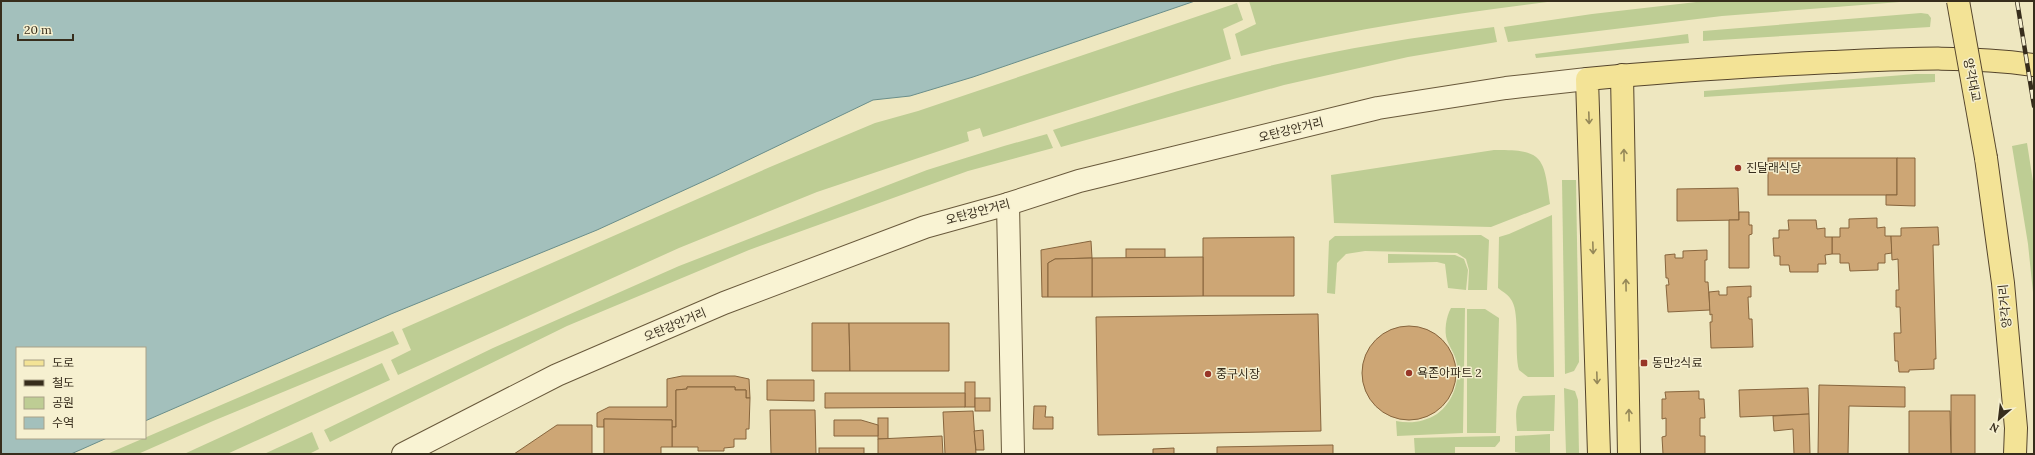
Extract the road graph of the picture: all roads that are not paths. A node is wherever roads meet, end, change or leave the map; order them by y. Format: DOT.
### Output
graph roads {
  1 [pos="1958,1"];
  2 [pos="2034,65"];
  3 [pos="1622,75"];
  4 [pos="1587,79"];
  5 [pos="1986,158"];
  6 [pos="1008,204"];
  7 [pos="431,447"];
  8 [pos="403,454"];
  9 [pos="1013,454"];
  10 [pos="1599,454"];
  11 [pos="1629,454"];
  12 [pos="2015,454"];
  1 -- 5 [label="main road, 양각대교, bridge"];
  2 -- 3 [label="main road"];
  3 -- 4 [label="main road"];
  11 -- 3 [label="main road, one-way"];
  4 -- 6 [label="main road, 오탄강안거리"];
  4 -- 10 [label="main road, one-way"];
  5 -- 12 [label="main road, 양각거리"];
  6 -- 7 [label="main road, 오탄강안거리"];
  6 -- 9 [label="main road"];
  7 -- 8 [label="main road, 오탄강안거리"];
}
